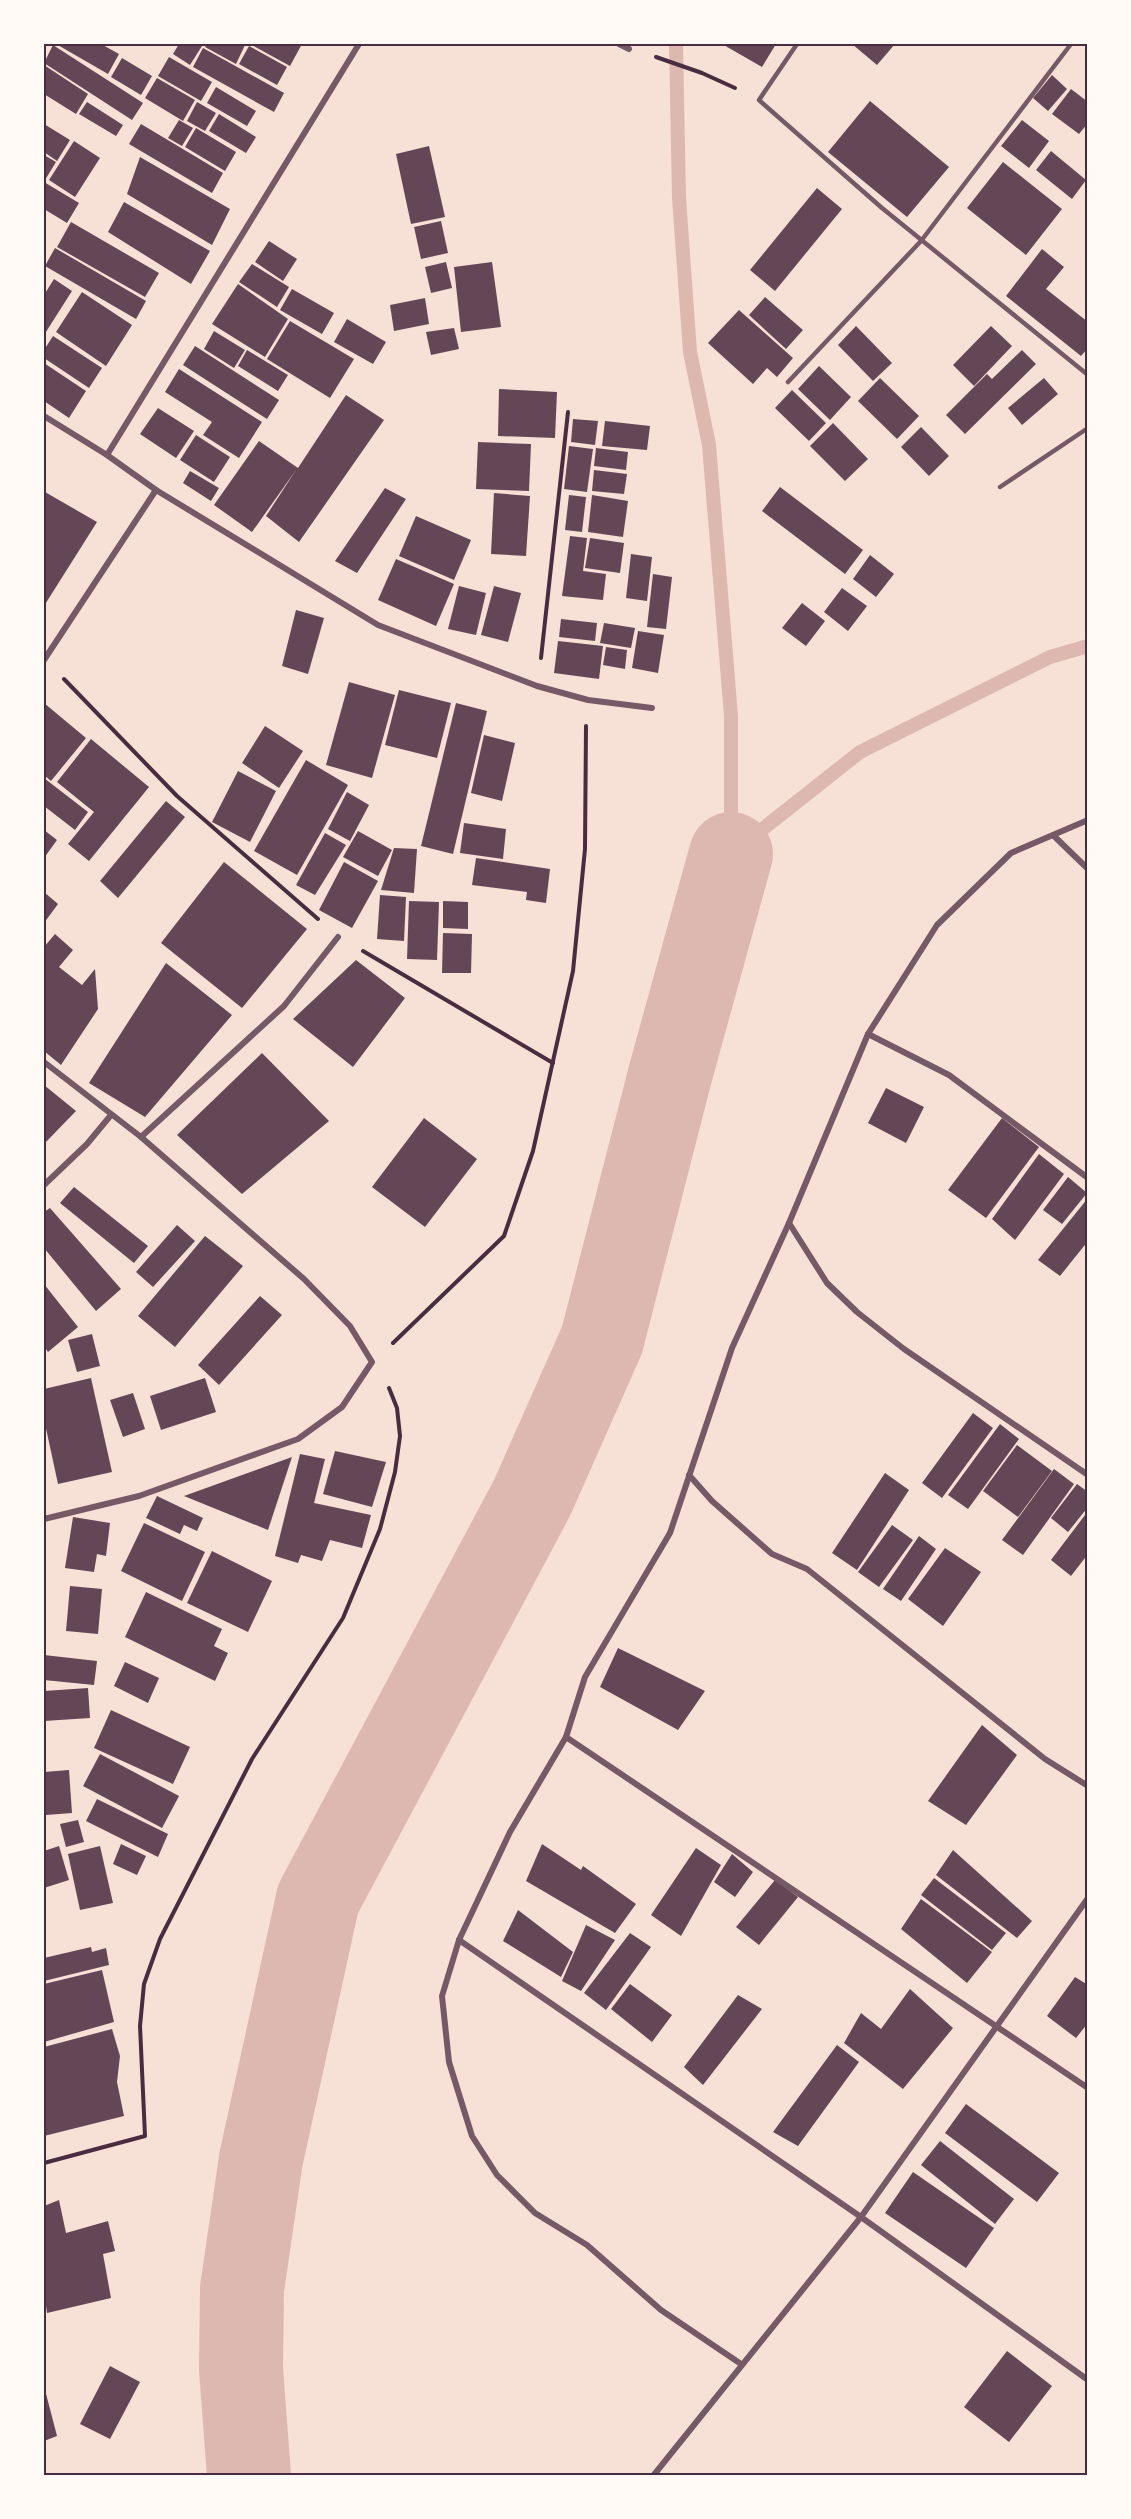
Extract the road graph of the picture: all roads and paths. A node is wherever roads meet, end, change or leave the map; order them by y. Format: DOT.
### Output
graph roads {
  1 [pos="359,44"];
  2 [pos="619,44"];
  3 [pos="797,44"];
  4 [pos="1071,44"];
  5 [pos="629,49"];
  6 [pos="759,100"];
  7 [pos="921,241"];
  8 [pos="1088,375"];
  9 [pos="788,382"];
  10 [pos="568,412"];
  11 [pos="44,416"];
  12 [pos="1088,428"];
  13 [pos="107,455"];
  14 [pos="1000,487"];
  15 [pos="156,490"];
  16 [pos="44,660"];
  17 [pos="537,686"];
  18 [pos="588,700"];
  19 [pos="652,708"];
  20 [pos="1088,820"];
  21 [pos="1054,836"];
  22 [pos="1088,869"];
  23 [pos="338,937"];
  24 [pos="868,1035"];
  25 [pos="44,1062"];
  26 [pos="553,1063"];
  27 [pos="111,1115"];
  28 [pos="141,1137"];
  29 [pos="1088,1178"];
  30 [pos="44,1185"];
  31 [pos="789,1223"];
  32 [pos="372,1362"];
  33 [pos="689,1475"];
  34 [pos="1088,1475"];
  35 [pos="44,1519"];
  36 [pos="566,1737"];
  37 [pos="1088,1786"];
  38 [pos="1088,1898"];
  39 [pos="459,1940"];
  40 [pos="995,2025"];
  41 [pos="1088,2088"];
  42 [pos="44,2163"];
  43 [pos="861,2217"];
  44 [pos="741,2364"];
  45 [pos="1088,2380"];
  46 [pos="653,2475"];
  1 -- 13 [label="street"];
  2 -- 5 [label="street"];
  3 -- 6 [label="lane"];
  4 -- 7 [label="lane"];
  5 -- 6 [label="path"];
  6 -- 7 [label="lane"];
  7 -- 8 [label="lane"];
  7 -- 9 [label="lane"];
  10 -- 17 [label="path"];
  11 -- 13 [label="street"];
  12 -- 14 [label="lane"];
  13 -- 15 [label="street"];
  15 -- 16 [label="street"];
  15 -- 17 [label="street"];
  16 -- 23 [label="path"];
  17 -- 18 [label="street"];
  18 -- 19 [label="street"];
  18 -- 26 [label="path"];
  20 -- 21 [label="street"];
  21 -- 22 [label="street"];
  21 -- 24 [label="street"];
  23 -- 26 [label="path"];
  23 -- 28 [label="street"];
  24 -- 29 [label="street"];
  24 -- 31 [label="street"];
  25 -- 27 [label="street"];
  26 -- 32 [label="path"];
  27 -- 28 [label="street"];
  27 -- 30 [label="street"];
  28 -- 32 [label="street"];
  31 -- 33 [label="street"];
  31 -- 34 [label="street"];
  32 -- 35 [label="street"];
  32 -- 42 [label="path"];
  33 -- 36 [label="street"];
  33 -- 37 [label="street"];
  36 -- 39 [label="street"];
  36 -- 40 [label="street"];
  38 -- 40 [label="street"];
  39 -- 43 [label="street"];
  39 -- 44 [label="street"];
  40 -- 41 [label="street"];
  40 -- 43 [label="street"];
  43 -- 44 [label="street"];
  43 -- 45 [label="street"];
  44 -- 46 [label="street"];
}
